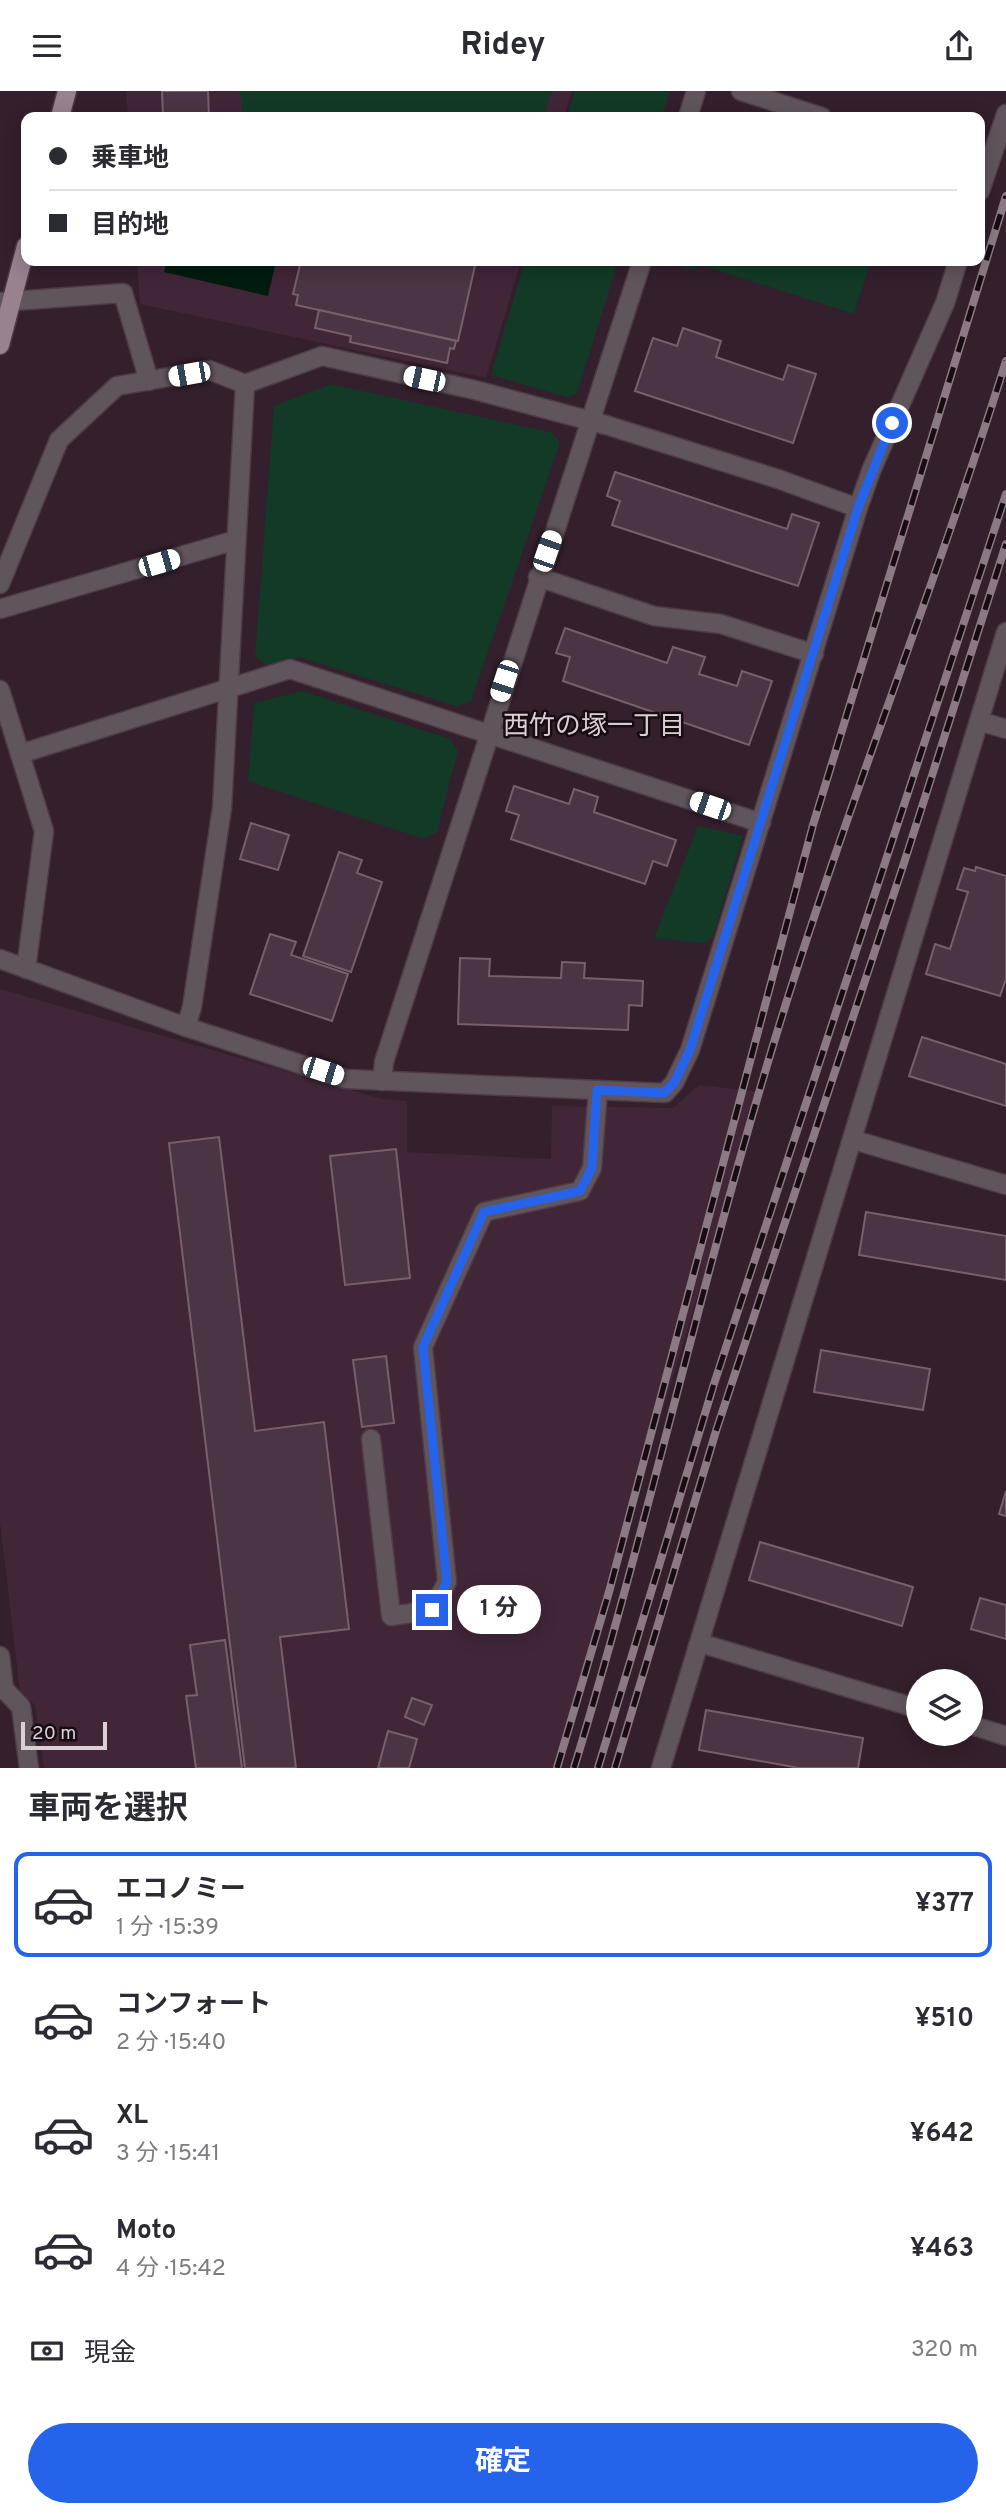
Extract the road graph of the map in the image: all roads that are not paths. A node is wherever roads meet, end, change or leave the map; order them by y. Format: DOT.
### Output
graph roads {
  1 [pos="67,91"];
  2 [pos="696,91"];
  3 [pos="741,91"];
  4 [pos="61,112"];
  5 [pos="690,112"];
  6 [pos="806,112"];
  7 [pos="1006,114"];
  8 [pos="985,165"];
  9 [pos="21,260"];
  10 [pos="640,266"];
  11 [pos="956,266"];
  12 [pos="6,302"];
  13 [pos="0,345"];
  14 [pos="149,381"];
  15 [pos="245,384"];
  16 [pos="590,422"];
  17 [pos="858,508"];
  18 [pos="236,540"];
  19 [pos="538,577"];
  20 [pos="0,584"];
  21 [pos="1,608"];
  22 [pos="1006,632"];
  23 [pos="814,654"];
  24 [pos="227,689"];
  25 [pos="0,690"];
  26 [pos="979,721"];
  27 [pos="1006,729"];
  28 [pos="488,733"];
  29 [pos="20,754"];
  30 [pos="761,823"];
  31 [pos="0,959"];
  32 [pos="26,969"];
  33 [pos="186,1027"];
  34 [pos="383,1081"];
  35 [pos="597,1090"];
  36 [pos="854,1140"];
  37 [pos="1006,1185"];
  38 [pos="371,1439"];
  39 [pos="700,1643"];
  40 [pos="0,1656"];
  41 [pos="2,1689"];
  42 [pos="906,1705"];
  43 [pos="983,1729"];
  44 [pos="1006,1736"];
  45 [pos="29,1768"];
  46 [pos="660,1768"];
  1 -- 4 [label="main road"];
  2 -- 5 [label="street"];
  3 -- 6 [label="street"];
  7 -- 8 [label="street"];
  9 -- 12 [label="main road"];
  10 -- 16 [label="street"];
  11 -- 17 [label="street"];
  12 -- 13 [label="main road"];
  12 -- 14 [label="street"];
  14 -- 15 [label="street"];
  14 -- 20 [label="street"];
  15 -- 16 [label="street"];
  15 -- 18 [label="street"];
  16 -- 17 [label="street"];
  16 -- 19 [label="street"];
  17 -- 23 [label="street"];
  18 -- 21 [label="street"];
  18 -- 24 [label="street"];
  19 -- 23 [label="street"];
  19 -- 28 [label="street"];
  22 -- 26 [label="street"];
  23 -- 30 [label="street"];
  24 -- 28 [label="street"];
  24 -- 29 [label="street"];
  24 -- 33 [label="street"];
  25 -- 29 [label="street"];
  26 -- 27 [label="street"];
  26 -- 36 [label="street"];
  28 -- 30 [label="street"];
  28 -- 34 [label="street"];
  29 -- 32 [label="street"];
  30 -- 35 [label="street"];
  31 -- 32 [label="street"];
  32 -- 33 [label="street"];
  33 -- 34 [label="street"];
  34 -- 35 [label="street"];
  35 -- 38 [label="street"];
  36 -- 37 [label="street"];
  36 -- 39 [label="street"];
  39 -- 42 [label="street"];
  39 -- 46 [label="street"];
  40 -- 41 [label="street"];
  41 -- 45 [label="street"];
  43 -- 44 [label="street"];
}
